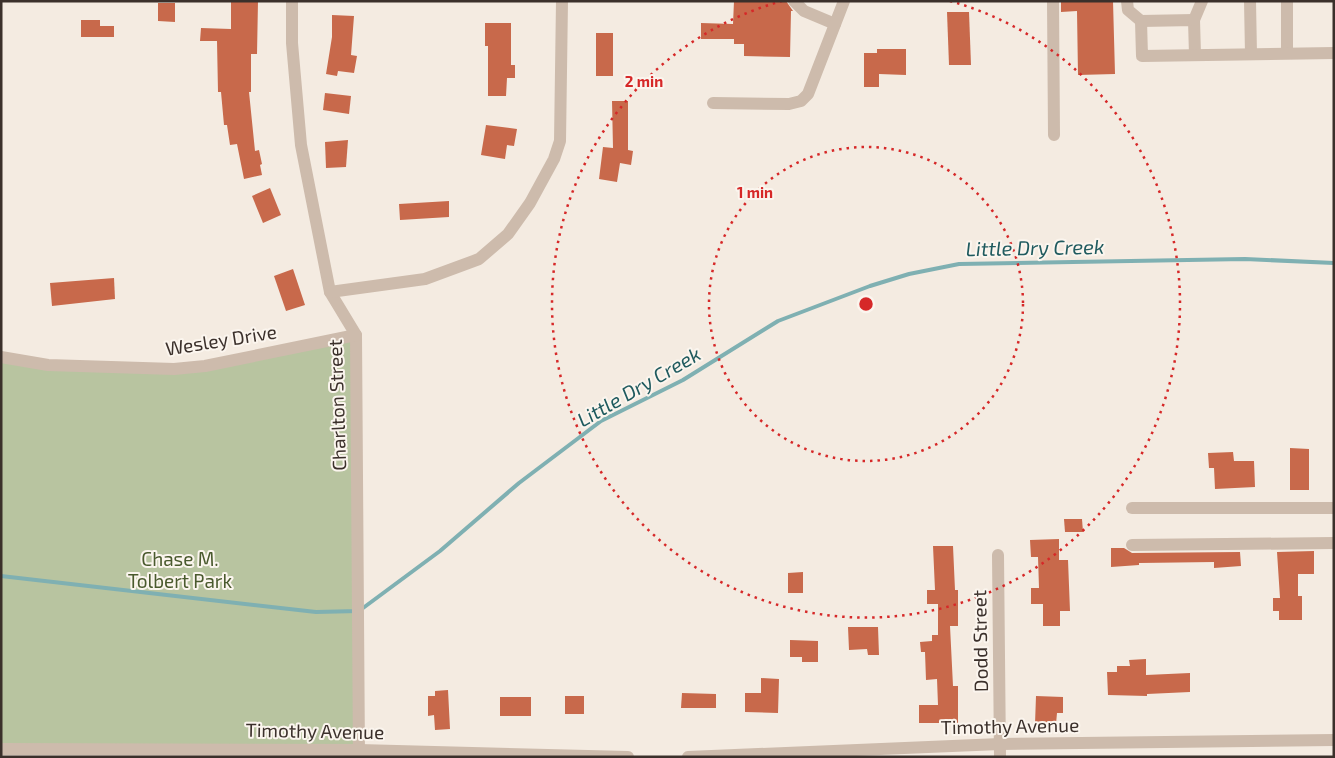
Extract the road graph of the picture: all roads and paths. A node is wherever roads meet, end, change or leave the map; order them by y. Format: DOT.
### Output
graph roads {
  1 [pos="292,1"];
  2 [pos="562,1"];
  3 [pos="794,1"];
  4 [pos="844,1"];
  5 [pos="1053,1"];
  6 [pos="1128,1"];
  7 [pos="1202,1"];
  8 [pos="1250,1"];
  9 [pos="1287,1"];
  10 [pos="1194,20"];
  11 [pos="1141,21"];
  12 [pos="836,24"];
  13 [pos="1334,53"];
  14 [pos="1251,54"];
  15 [pos="1287,54"];
  16 [pos="1195,55"];
  17 [pos="712,103"];
  18 [pos="1054,135"];
  19 [pos="330,292"];
  20 [pos="356,335"];
  21 [pos="1,356"];
  22 [pos="1132,508"];
  23 [pos="1334,508"];
  24 [pos="1334,543"];
  25 [pos="1132,545"];
  26 [pos="998,556"];
  27 [pos="1334,740"];
  28 [pos="1,748"];
  29 [pos="1000,750"];
  30 [pos="359,753"];
  31 [pos="628,757"];
  32 [pos="688,757"];
  1 -- 19 [label="street, Charlton Street"];
  2 -- 19 [label="street"];
  3 -- 12 [label="street"];
  4 -- 12 [label="street"];
  5 -- 18 [label="street"];
  6 -- 11 [label="street"];
  7 -- 10 [label="street"];
  8 -- 14 [label="street"];
  9 -- 15 [label="street"];
  10 -- 11 [label="street"];
  10 -- 16 [label="street"];
  11 -- 16 [label="street"];
  12 -- 17 [label="street"];
  13 -- 15 [label="street"];
  14 -- 15 [label="street"];
  14 -- 16 [label="street"];
  19 -- 20 [label="street, Charlton Street"];
  20 -- 21 [label="street, Wesley Drive"];
  20 -- 30 [label="street, Charlton Street"];
  22 -- 23 [label="street"];
  24 -- 25 [label="street"];
  26 -- 29 [label="street, Dodd Street"];
  27 -- 29 [label="street, Timothy Avenue"];
  28 -- 30 [label="street, Timothy Avenue"];
  29 -- 32 [label="street, Timothy Avenue"];
  30 -- 31 [label="street, Timothy Avenue"];
}
